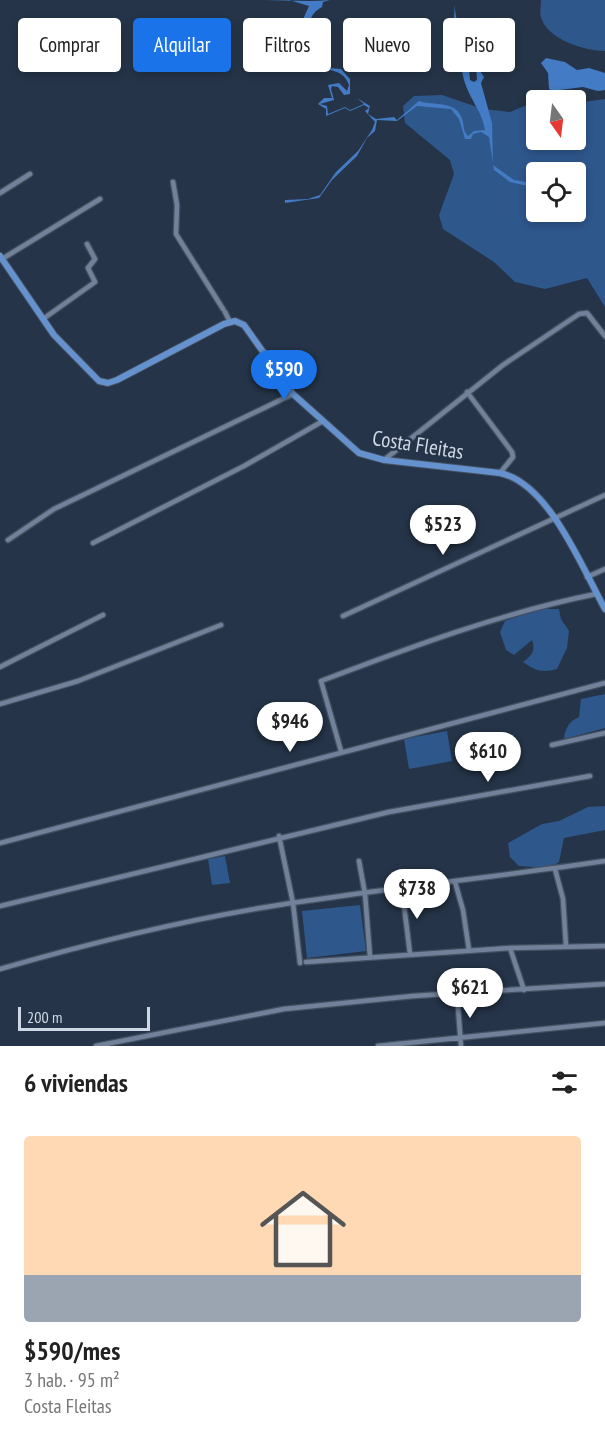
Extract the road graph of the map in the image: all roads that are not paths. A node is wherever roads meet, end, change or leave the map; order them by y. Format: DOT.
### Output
graph roads {
  1 [pos="30,174"];
  2 [pos="173,182"];
  3 [pos="0,192"];
  4 [pos="100,199"];
  5 [pos="87,244"];
  6 [pos="1,258"];
  7 [pos="43,319"];
  8 [pos="230,322"];
  9 [pos="605,336"];
  10 [pos="467,392"];
  11 [pos="294,394"];
  12 [pos="322,421"];
  13 [pos="384,460"];
  14 [pos="500,473"];
  15 [pos="605,495"];
  16 [pos="554,518"];
  17 [pos="8,540"];
  18 [pos="93,543"];
  19 [pos="605,569"];
  20 [pos="587,577"];
  21 [pos="596,594"];
  22 [pos="605,609"];
  23 [pos="104,615"];
  24 [pos="344,616"];
  25 [pos="220,625"];
  26 [pos="0,667"];
  27 [pos="605,683"];
  28 [pos="0,704"];
  29 [pos="605,733"];
  30 [pos="552,745"];
  31 [pos="341,751"];
  32 [pos="590,776"];
  33 [pos="279,837"];
  34 [pos="0,843"];
  35 [pos="359,861"];
  36 [pos="605,861"];
  37 [pos="555,868"];
  38 [pos="455,882"];
  39 [pos="402,889"];
  40 [pos="365,894"];
  41 [pos="293,903"];
  42 [pos="0,906"];
  43 [pos="566,946"];
  44 [pos="605,946"];
  45 [pos="510,948"];
  46 [pos="469,950"];
  47 [pos="410,954"];
  48 [pos="370,957"];
  49 [pos="306,962"];
  50 [pos="300,963"];
  51 [pos="0,969"];
  52 [pos="605,984"];
  53 [pos="524,990"];
  54 [pos="457,994"];
  55 [pos="605,1023"];
  56 [pos="461,1039"];
  57 [pos="96,1046"];
  58 [pos="378,1046"];
  59 [pos="461,1046"];
  1 -- 3 [label="street"];
  2 -- 8 [label="street"];
  4 -- 6 [label="street"];
  5 -- 7 [label="street"];
  6 -- 7 [label="main road"];
  7 -- 8 [label="main road"];
  8 -- 11 [label="main road, Costa Fleitas"];
  9 -- 10 [label="street"];
  10 -- 13 [label="street"];
  10 -- 14 [label="street"];
  11 -- 12 [label="main road, Costa Fleitas"];
  11 -- 17 [label="street"];
  12 -- 13 [label="main road, Costa Fleitas"];
  12 -- 18 [label="street"];
  13 -- 14 [label="main road, Costa Fleitas"];
  14 -- 16 [label="main road, Costa Fleitas"];
  15 -- 16 [label="street"];
  16 -- 20 [label="main road, Costa Fleitas"];
  16 -- 24 [label="street"];
  19 -- 20 [label="street"];
  20 -- 21 [label="main road, Costa Fleitas"];
  21 -- 22 [label="main road, Costa Fleitas"];
  21 -- 31 [label="street"];
  23 -- 26 [label="street"];
  25 -- 28 [label="street"];
  27 -- 31 [label="street"];
  29 -- 30 [label="street"];
  31 -- 34 [label="street"];
  32 -- 33 [label="street"];
  33 -- 41 [label="street"];
  33 -- 42 [label="street"];
  35 -- 40 [label="street"];
  36 -- 37 [label="street"];
  37 -- 38 [label="street"];
  37 -- 43 [label="street"];
  38 -- 39 [label="street"];
  38 -- 46 [label="street"];
  39 -- 40 [label="street"];
  39 -- 47 [label="street"];
  40 -- 41 [label="street"];
  40 -- 48 [label="street"];
  41 -- 50 [label="street"];
  41 -- 51 [label="street"];
  43 -- 44 [label="street"];
  43 -- 45 [label="street"];
  45 -- 46 [label="street"];
  45 -- 53 [label="street"];
  46 -- 47 [label="street"];
  47 -- 48 [label="street"];
  48 -- 49 [label="street"];
  52 -- 53 [label="street"];
  53 -- 54 [label="street"];
  54 -- 56 [label="street"];
  54 -- 57 [label="street"];
  55 -- 56 [label="street"];
  56 -- 58 [label="street"];
  56 -- 59 [label="street"];
}
